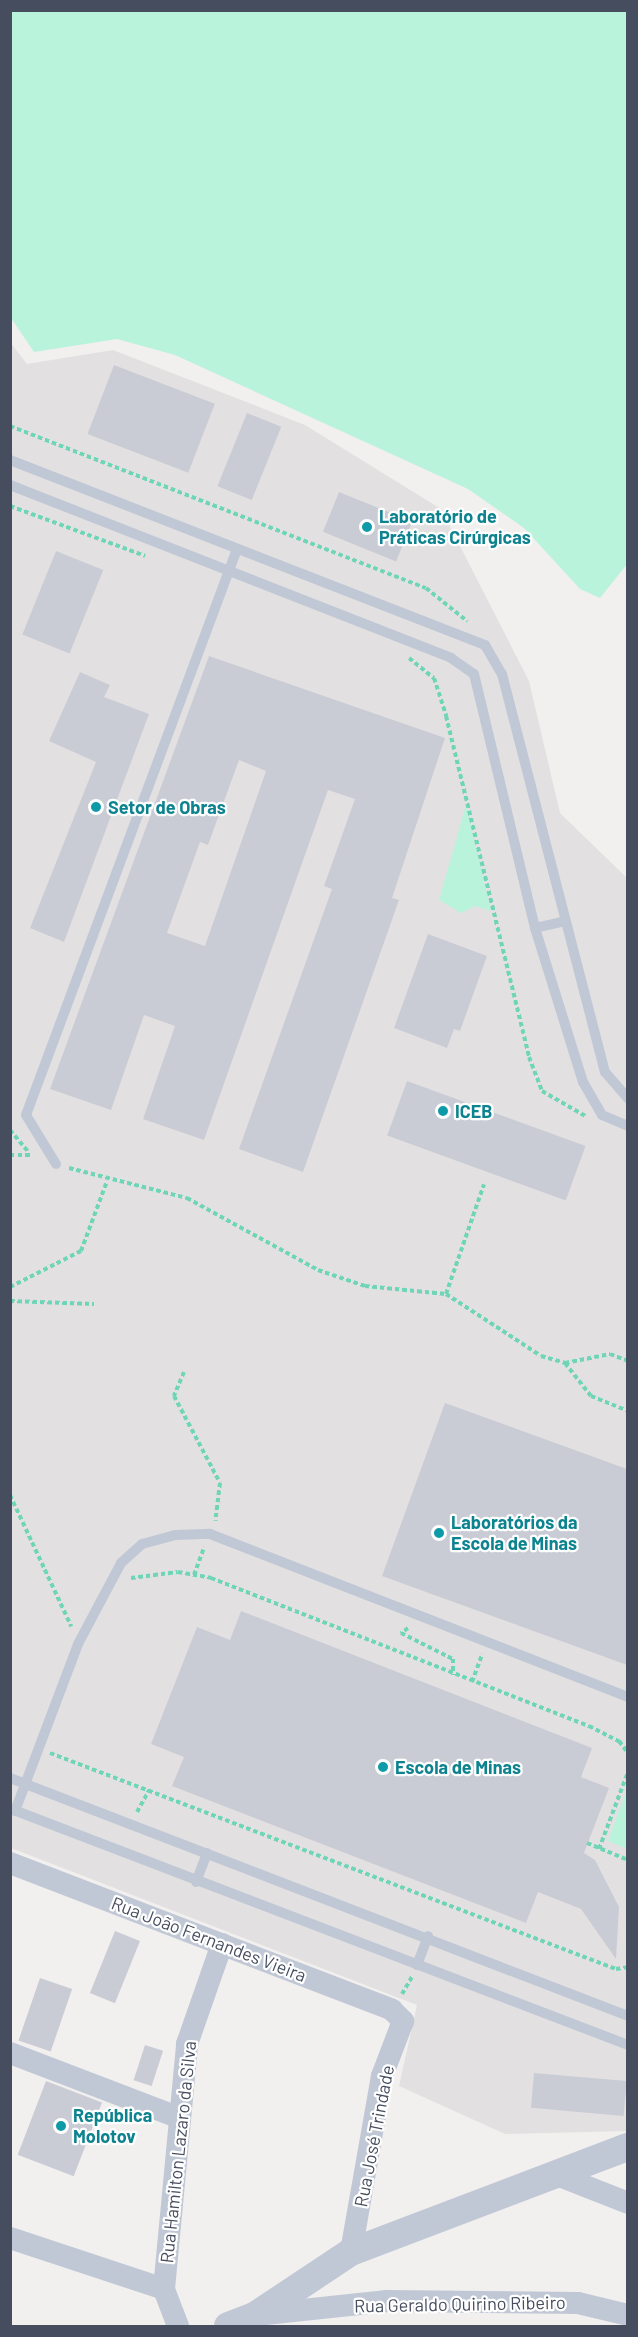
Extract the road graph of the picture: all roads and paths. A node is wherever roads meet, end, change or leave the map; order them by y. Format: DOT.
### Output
graph roads {
  1 [pos="10,426"];
  2 [pos="10,460"];
  3 [pos="10,485"];
  4 [pos="10,506"];
  5 [pos="237,549"];
  6 [pos="156,560"];
  7 [pos="229,572"];
  8 [pos="471,624"];
  9 [pos="398,653"];
  10 [pos="565,921"];
  11 [pos="535,928"];
  12 [pos="627,1098"];
  13 [pos="597,1122"];
  14 [pos="627,1126"];
  15 [pos="10,1130"];
  16 [pos="30,1154"];
  17 [pos="10,1155"];
  18 [pos="56,1164"];
  19 [pos="107,1181"];
  20 [pos="484,1184"];
  21 [pos="10,1287"];
  22 [pos="446,1294"];
  23 [pos="10,1301"];
  24 [pos="94,1304"];
  25 [pos="627,1361"];
  26 [pos="565,1363"];
  27 [pos="184,1372"];
  28 [pos="627,1411"];
  29 [pos="10,1495"];
  30 [pos="210,1534"];
  31 [pos="194,1575"];
  32 [pos="126,1582"];
  33 [pos="420,1633"];
  34 [pos="78,1644"];
  35 [pos="486,1644"];
  36 [pos="453,1675"];
  37 [pos="472,1682"];
  38 [pos="627,1697"];
  39 [pos="48,1745"];
  40 [pos="627,1753"];
  41 [pos="627,1772"];
  42 [pos="10,1778"];
  43 [pos="25,1783"];
  44 [pos="149,1790"];
  45 [pos="13,1810"];
  46 [pos="131,1823"];
  47 [pos="587,1843"];
  48 [pos="599,1849"];
  49 [pos="207,1853"];
  50 [pos="627,1860"];
  51 [pos="10,1863"];
  52 [pos="196,1882"];
  53 [pos="428,1936"];
  54 [pos="222,1944"];
  55 [pos="417,1965"];
  56 [pos="627,1967"];
  57 [pos="398,2016"];
  58 [pos="627,2016"];
  59 [pos="627,2045"];
  60 [pos="10,2054"];
  61 [pos="180,2118"];
  62 [pos="627,2147"];
  63 [pos="557,2175"];
  64 [pos="627,2203"];
  65 [pos="14,2244"];
  66 [pos="351,2252"];
  67 [pos="165,2289"];
  68 [pos="256,2315"];
  69 [pos="627,2315"];
  70 [pos="178,2326"];
  71 [pos="228,2326"];
  1 -- 8 [label="path"];
  2 -- 5 [label="lane"];
  3 -- 7 [label="lane"];
  4 -- 6 [label="path"];
  5 -- 7 [label="lane"];
  5 -- 10 [label="lane"];
  7 -- 11 [label="lane"];
  7 -- 18 [label="lane"];
  9 -- 13 [label="path"];
  10 -- 11 [label="lane"];
  10 -- 12 [label="lane"];
  11 -- 14 [label="lane"];
  15 -- 16 [label="path"];
  16 -- 17 [label="path"];
  16 -- 18 [label="path"];
  18 -- 19 [label="path"];
  19 -- 21 [label="path"];
  19 -- 22 [label="path"];
  20 -- 22 [label="path"];
  22 -- 26 [label="path"];
  23 -- 24 [label="path"];
  25 -- 26 [label="path"];
  26 -- 28 [label="path"];
  27 -- 30 [label="path"];
  29 -- 34 [label="path"];
  30 -- 31 [label="path"];
  30 -- 34 [label="lane"];
  30 -- 35 [label="lane"];
  31 -- 32 [label="path"];
  31 -- 36 [label="path"];
  33 -- 36 [label="path"];
  34 -- 43 [label="lane"];
  35 -- 37 [label="path"];
  35 -- 38 [label="lane"];
  36 -- 37 [label="path"];
  37 -- 40 [label="path"];
  39 -- 44 [label="path"];
  41 -- 48 [label="path"];
  42 -- 43 [label="lane"];
  43 -- 45 [label="lane"];
  43 -- 46 [label="lane"];
  44 -- 46 [label="path"];
  44 -- 56 [label="path"];
  45 -- 52 [label="lane"];
  46 -- 49 [label="lane"];
  47 -- 48 [label="path"];
  48 -- 50 [label="path"];
  49 -- 52 [label="lane"];
  49 -- 53 [label="lane"];
  51 -- 54 [label="street, Rua João Fernandes Vieira"];
  52 -- 55 [label="lane"];
  53 -- 55 [label="lane"];
  53 -- 58 [label="lane"];
  54 -- 57 [label="street, Rua João Fernandes Vieira"];
  54 -- 61 [label="street, Rua Hamilton Lazaro da Silva"];
  55 -- 57 [label="path"];
  55 -- 59 [label="lane"];
  57 -- 66 [label="street, Rua José Trindade"];
  60 -- 61 [label="street"];
  61 -- 67 [label="street, Rua Hamilton Lazaro da Silva"];
  62 -- 63 [label="street"];
  63 -- 64 [label="street"];
  63 -- 66 [label="street"];
  65 -- 67 [label="street"];
  66 -- 68 [label="street"];
  67 -- 70 [label="street, Rua Hamilton Lazaro da Silva"];
  68 -- 69 [label="street, Rua Geraldo Quirino Ribeiro"];
  68 -- 71 [label="street"];
}
